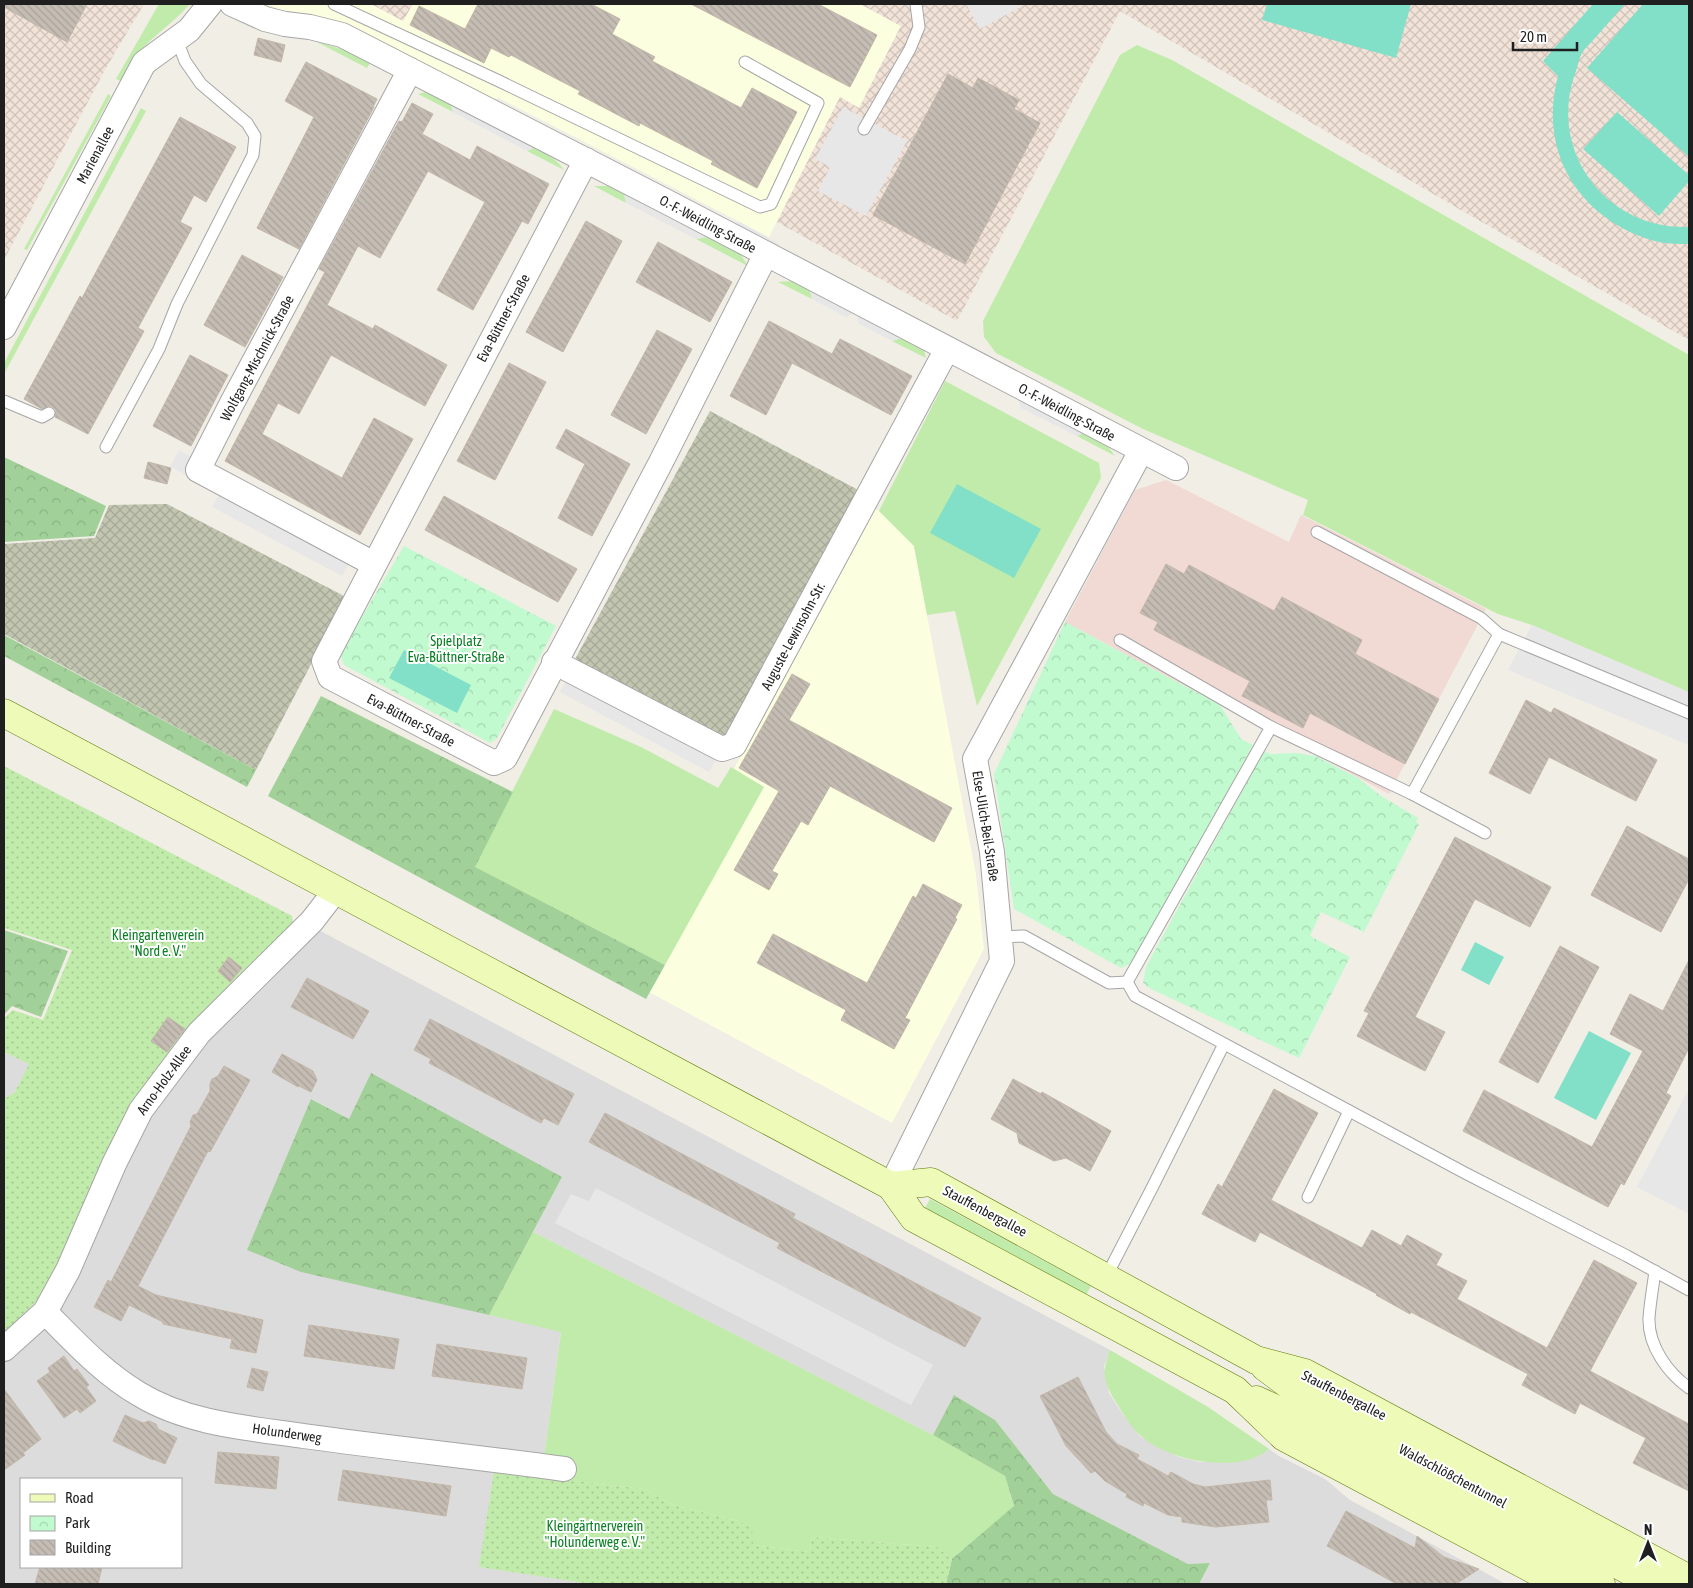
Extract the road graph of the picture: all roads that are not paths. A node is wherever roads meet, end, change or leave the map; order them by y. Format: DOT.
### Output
graph roads {
  1 [pos="210,4"];
  2 [pos="232,4"];
  3 [pos="334,4"];
  4 [pos="916,4"];
  5 [pos="176,40"];
  6 [pos="745,62"];
  7 [pos="410,70"];
  8 [pos="864,129"];
  9 [pos="586,160"];
  10 [pos="766,254"];
  11 [pos="4,327"];
  12 [pos="947,349"];
  13 [pos="4,402"];
  14 [pos="49,413"];
  15 [pos="106,447"];
  16 [pos="1140,451"];
  17 [pos="1176,468"];
  18 [pos="1317,532"];
  19 [pos="374,564"];
  20 [pos="1499,634"];
  21 [pos="1120,640"];
  22 [pos="554,662"];
  23 [pos="4,713"];
  24 [pos="1689,713"];
  25 [pos="1271,727"];
  26 [pos="1412,794"];
  27 [pos="1485,833"];
  28 [pos="336,890"];
  29 [pos="1000,937"];
  30 [pos="1127,982"];
  31 [pos="1224,1044"];
  32 [pos="1349,1111"];
  33 [pos="891,1186"];
  34 [pos="1308,1197"];
  35 [pos="1655,1271"];
  36 [pos="1106,1276"];
  37 [pos="1689,1290"];
  38 [pos="45,1312"];
  39 [pos="4,1349"];
  40 [pos="1256,1360"];
  41 [pos="1689,1388"];
  42 [pos="1235,1390"];
  43 [pos="564,1469"];
  44 [pos="1689,1579"];
  45 [pos="1561,1584"];
  46 [pos="1601,1584"];
  47 [pos="1654,1584"];
  1 -- 5 [label="street, Marienallee"];
  2 -- 7 [label="street, O.-F.-Weidling-Straße"];
  3 -- 6 [label="lane"];
  4 -- 8 [label="lane"];
  5 -- 11 [label="street, Marienallee"];
  5 -- 15 [label="lane"];
  7 -- 9 [label="street, O.-F.-Weidling-Straße"];
  7 -- 19 [label="street, Wolfgang-Mischnick-Straße"];
  9 -- 10 [label="street, O.-F.-Weidling-Straße"];
  9 -- 19 [label="street, Eva-Büttner-Straße"];
  10 -- 12 [label="street, O.-F.-Weidling-Straße"];
  10 -- 22 [label="street, Eva-Büttner-Straße"];
  12 -- 16 [label="street, O.-F.-Weidling-Straße"];
  12 -- 22 [label="street, Auguste-Lewinsohn-Str."];
  13 -- 14 [label="lane"];
  16 -- 17 [label="street, O.-F.-Weidling-Straße"];
  16 -- 29 [label="street, Else-Ulich-Beil-Straße"];
  18 -- 20 [label="lane"];
  19 -- 22 [label="street, Eva-Büttner-Straße"];
  20 -- 24 [label="lane"];
  20 -- 26 [label="lane"];
  21 -- 25 [label="lane"];
  23 -- 28 [label="main road"];
  25 -- 26 [label="lane"];
  25 -- 30 [label="lane"];
  26 -- 27 [label="lane"];
  28 -- 33 [label="main road"];
  28 -- 38 [label="street, Arno-Holz-Allee"];
  29 -- 30 [label="lane"];
  29 -- 33 [label="street, Else-Ulich-Beil-Straße"];
  30 -- 31 [label="lane"];
  31 -- 32 [label="lane"];
  31 -- 36 [label="lane"];
  32 -- 34 [label="lane"];
  32 -- 35 [label="lane"];
  33 -- 36 [label="main road, Stauffenbergallee"];
  33 -- 42 [label="main road"];
  35 -- 37 [label="lane"];
  35 -- 41 [label="lane"];
  36 -- 40 [label="main road, Stauffenbergallee"];
  38 -- 39 [label="street, Arno-Holz-Allee"];
  38 -- 43 [label="street, Holunderweg"];
  40 -- 44 [label="main road, Stauffenbergallee"];
  40 -- 47 [label="main road, Waldschlößchentunnel"];
  42 -- 45 [label="main road"];
  42 -- 46 [label="main road, Waldschlößchentunnel"];
}
